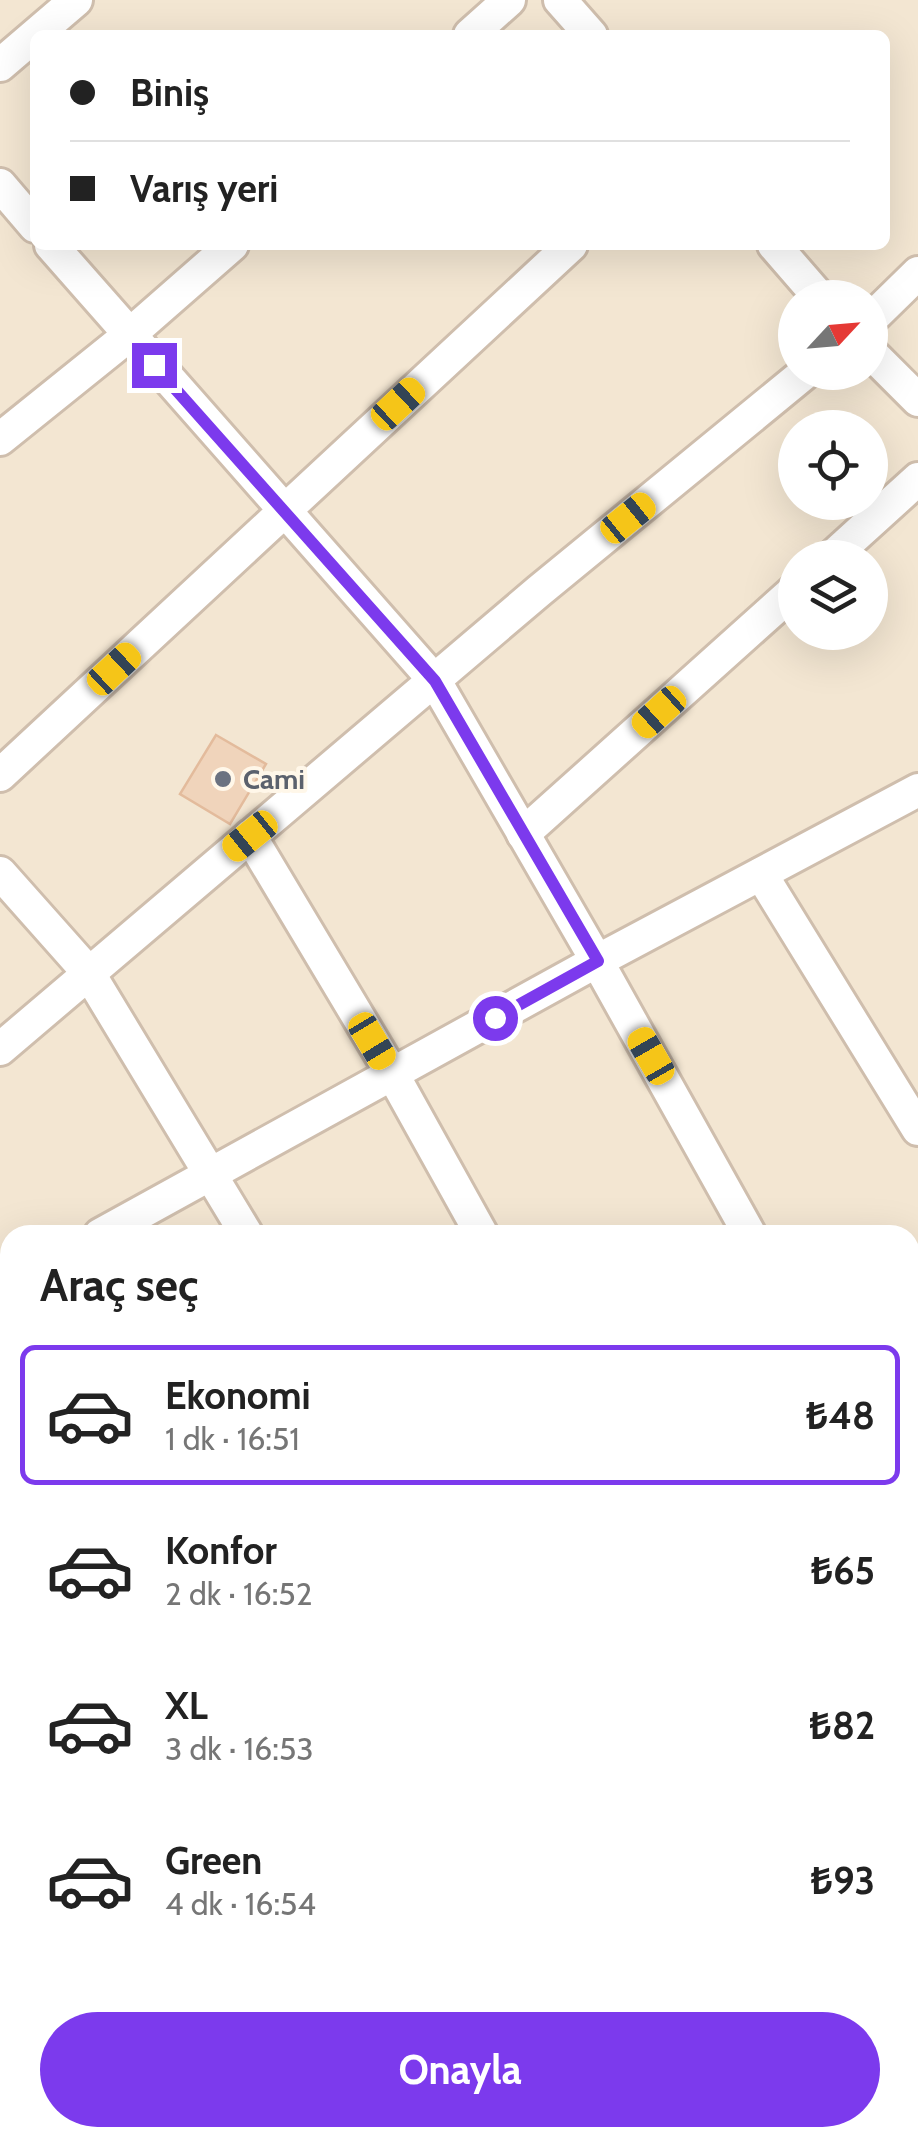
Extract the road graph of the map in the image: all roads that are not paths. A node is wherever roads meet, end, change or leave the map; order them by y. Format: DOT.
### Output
graph roads {
  1 [pos="76,0"];
  2 [pos="509,0"];
  3 [pos="560,0"];
  4 [pos="41,30"];
  5 [pos="476,30"];
  6 [pos="586,30"];
  7 [pos="30,39"];
  8 [pos="0,65"];
  9 [pos="0,185"];
  10 [pos="30,220"];
  11 [pos="55,250"];
  12 [pos="226,250"];
  13 [pos="565,250"];
  14 [pos="778,250"];
  15 [pos="918,272"];
  16 [pos="804,280"];
  17 [pos="888,302"];
  18 [pos="128,336"];
  19 [pos="888,370"];
  20 [pos="784,390"];
  21 [pos="918,400"];
  22 [pos="0,439"];
  23 [pos="918,479"];
  24 [pos="284,511"];
  25 [pos="851,540"];
  26 [pos="778,605"];
  27 [pos="435,681"];
  28 [pos="0,774"];
  29 [pos="918,790"];
  30 [pos="524,834"];
  31 [pos="250,836"];
  32 [pos="0,873"];
  33 [pos="760,874"];
  34 [pos="598,961"];
  35 [pos="88,972"];
  36 [pos="0,1049"];
  37 [pos="393,1075"];
  38 [pos="918,1129"];
  39 [pos="212,1175"];
  40 [pos="119,1225"];
  41 [pos="241,1225"];
  42 [pos="476,1225"];
  43 [pos="744,1225"];
  1 -- 4 [label="street"];
  2 -- 5 [label="street"];
  3 -- 6 [label="street"];
  7 -- 8 [label="street"];
  9 -- 10 [label="street"];
  11 -- 18 [label="street"];
  12 -- 18 [label="street"];
  13 -- 24 [label="street"];
  14 -- 16 [label="street"];
  15 -- 17 [label="street"];
  18 -- 22 [label="street"];
  18 -- 24 [label="street"];
  19 -- 21 [label="street"];
  20 -- 27 [label="street"];
  23 -- 25 [label="street"];
  24 -- 27 [label="street"];
  24 -- 28 [label="street"];
  26 -- 30 [label="street"];
  27 -- 30 [label="street"];
  27 -- 31 [label="street"];
  29 -- 33 [label="street"];
  30 -- 34 [label="street"];
  31 -- 35 [label="street"];
  31 -- 37 [label="street"];
  32 -- 35 [label="street"];
  33 -- 34 [label="street"];
  33 -- 38 [label="street"];
  34 -- 37 [label="street"];
  34 -- 43 [label="street"];
  35 -- 36 [label="street"];
  35 -- 39 [label="street"];
  37 -- 39 [label="street"];
  37 -- 42 [label="street"];
  39 -- 40 [label="street"];
  39 -- 41 [label="street"];
}
